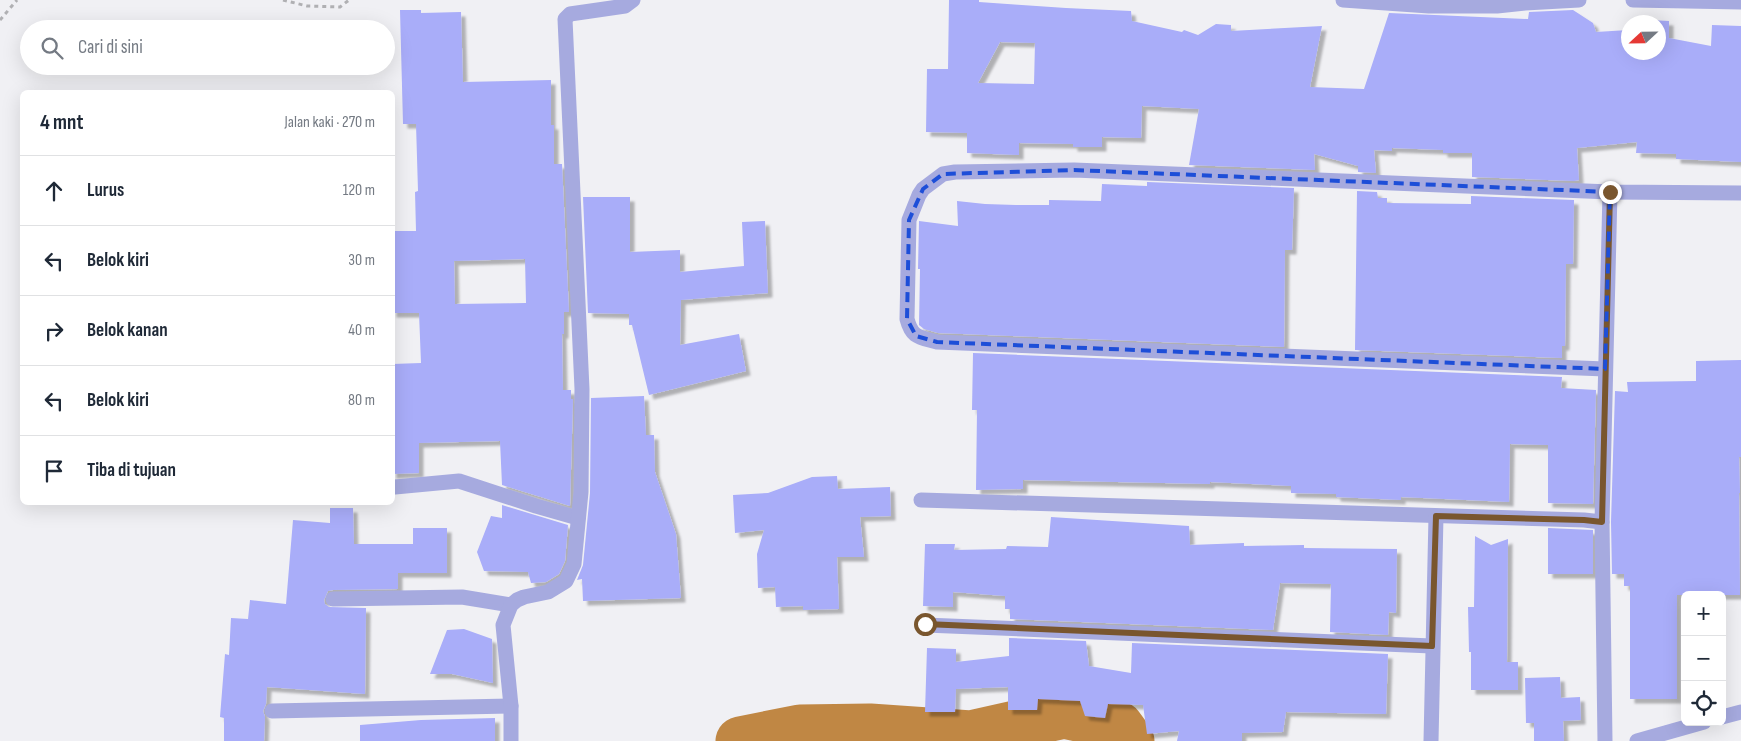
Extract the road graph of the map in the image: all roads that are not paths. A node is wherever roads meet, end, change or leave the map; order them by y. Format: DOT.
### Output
graph roads {
  1 [pos="633,0"];
  2 [pos="1342,0"];
  3 [pos="1579,0"];
  4 [pos="1633,0"];
  5 [pos="1741,2"];
  6 [pos="1429,3"];
  7 [pos="1610,192"];
  8 [pos="1741,193"];
  9 [pos="1605,369"];
  10 [pos="395,487"];
  11 [pos="921,500"];
  12 [pos="1436,516"];
  13 [pos="578,518"];
  14 [pos="1602,522"];
  15 [pos="333,600"];
  16 [pos="511,606"];
  17 [pos="925,624"];
  18 [pos="1432,646"];
  19 [pos="511,706"];
  20 [pos="272,711"];
  21 [pos="1741,712"];
  22 [pos="1726,716"];
  23 [pos="1690,726"];
  24 [pos="511,741"];
  25 [pos="1431,741"];
  26 [pos="1605,741"];
  27 [pos="1638,741"];
  1 -- 13 [label="street"];
  2 -- 6 [label="street"];
  3 -- 6 [label="street"];
  4 -- 5 [label="street"];
  7 -- 8 [label="street"];
  7 -- 9 [label="street"];
  7 -- 9 [label="street"];
  9 -- 14 [label="street"];
  10 -- 13 [label="street"];
  11 -- 12 [label="street"];
  12 -- 14 [label="street"];
  12 -- 18 [label="street"];
  13 -- 16 [label="street"];
  14 -- 26 [label="street"];
  15 -- 16 [label="street"];
  16 -- 19 [label="street"];
  17 -- 18 [label="street"];
  18 -- 25 [label="street"];
  19 -- 20 [label="street"];
  19 -- 24 [label="street"];
  21 -- 22 [label="street"];
  23 -- 27 [label="street"];
}
